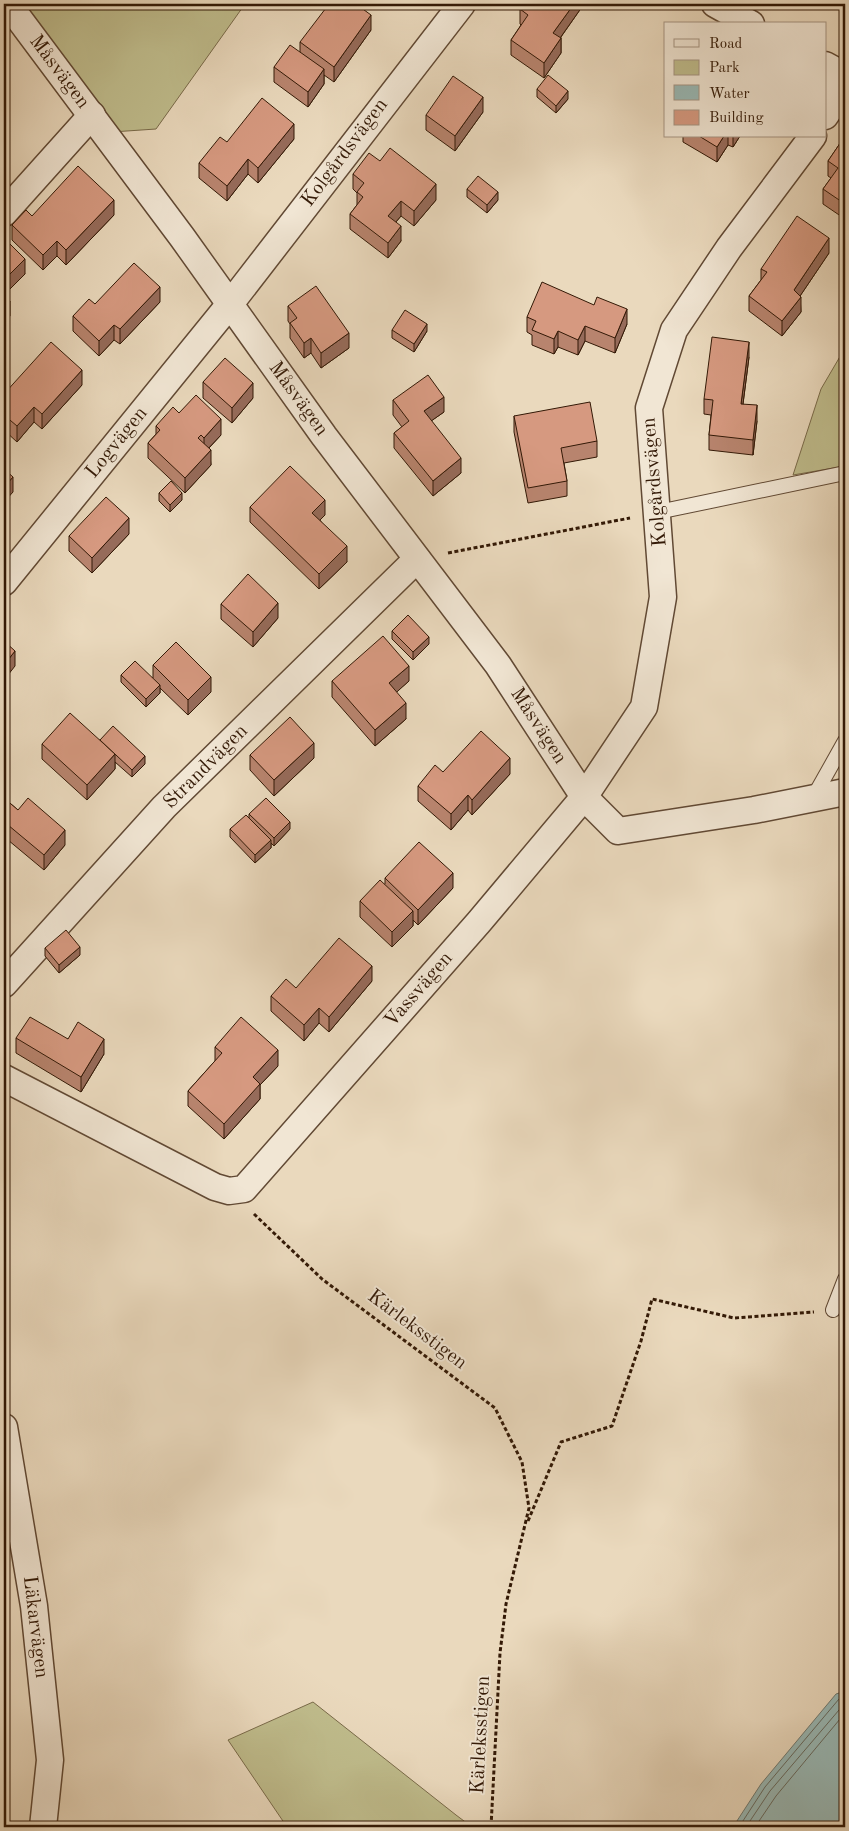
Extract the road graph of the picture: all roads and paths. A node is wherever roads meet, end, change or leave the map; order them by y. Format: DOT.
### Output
graph roads {
  1 [pos="8,4"];
  2 [pos="462,4"];
  3 [pos="715,4"];
  4 [pos="747,22"];
  5 [pos="826,66"];
  6 [pos="826,114"];
  7 [pos="92,116"];
  8 [pos="812,138"];
  9 [pos="4,213"];
  10 [pos="230,304"];
  11 [pos="845,473"];
  12 [pos="658,512"];
  13 [pos="418,559"];
  14 [pos="4,582"];
  15 [pos="845,741"];
  16 [pos="845,792"];
  17 [pos="584,797"];
  18 [pos="813,799"];
  19 [pos="4,984"];
  20 [pos="4,1078"];
  21 [pos="230,1191"];
  22 [pos="845,1279"];
  23 [pos="833,1310"];
  24 [pos="4,1427"];
  25 [pos="526,1526"];
  26 [pos="44,1827"];
  27 [pos="491,1827"];
  1 -- 7 [label="street, Måsvägen"];
  2 -- 10 [label="street, Kolgårdsvägen"];
  3 -- 4 [label="street"];
  5 -- 6 [label="street"];
  7 -- 9 [label="street"];
  7 -- 10 [label="street, Måsvägen"];
  8 -- 12 [label="street, Kolgårdsvägen"];
  10 -- 13 [label="street, Måsvägen"];
  10 -- 14 [label="street, Logvägen"];
  11 -- 12 [label="lane"];
  12 -- 13 [label="path"];
  12 -- 17 [label="street, Kolgårdsvägen"];
  13 -- 17 [label="street, Måsvägen"];
  13 -- 19 [label="street, Strandvägen"];
  15 -- 18 [label="lane"];
  16 -- 18 [label="street"];
  17 -- 18 [label="street"];
  17 -- 21 [label="street, Vassvägen"];
  20 -- 21 [label="street"];
  21 -- 25 [label="path, Kärleksstigen"];
  22 -- 23 [label="lane"];
  23 -- 25 [label="path, Kärleksstigen"];
  24 -- 26 [label="street, Läkarvägen"];
  25 -- 27 [label="path, Kärleksstigen"];
}
